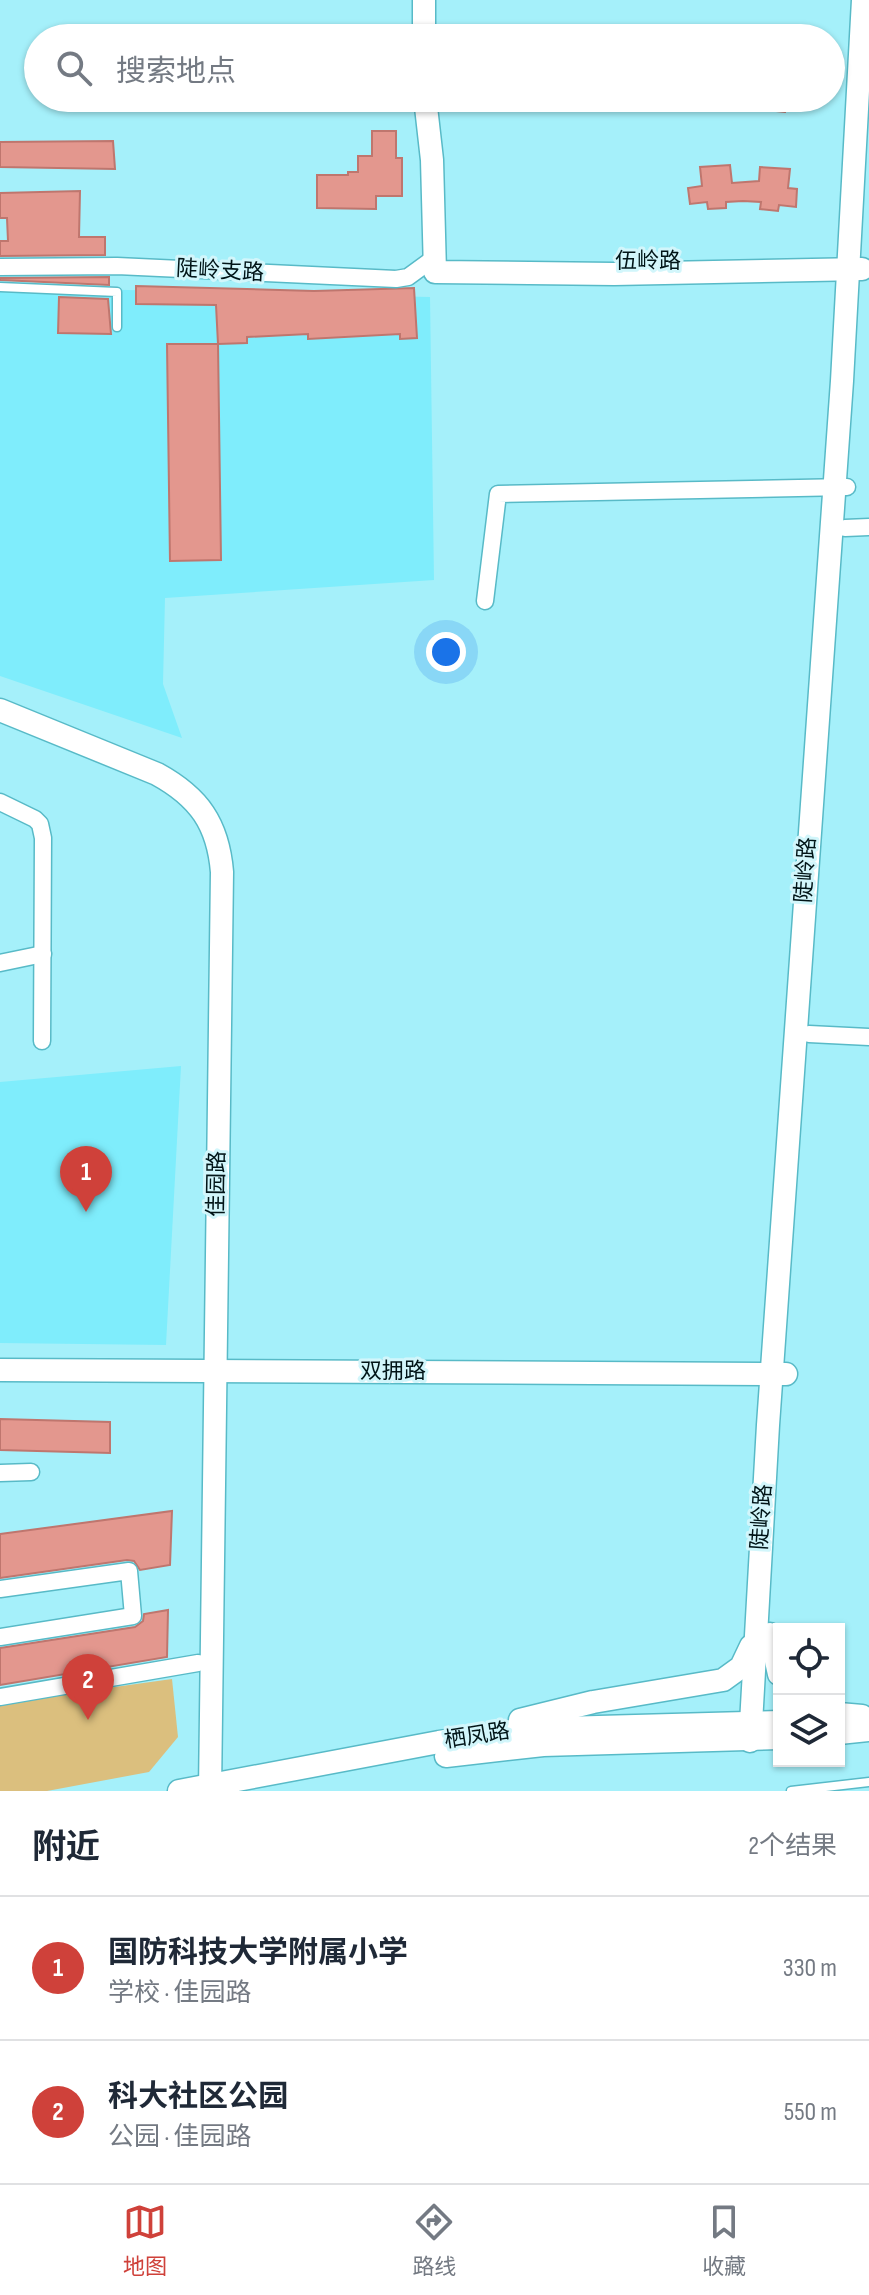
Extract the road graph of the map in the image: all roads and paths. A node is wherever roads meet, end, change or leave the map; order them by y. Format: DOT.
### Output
graph roads {
  1 [pos="417,0"];
  2 [pos="424,0"];
  3 [pos="863,0"];
  4 [pos="417,24"];
  5 [pos="424,24"];
  6 [pos="429,112"];
  7 [pos="869,147"];
  8 [pos="858,264"];
  9 [pos="438,265"];
  10 [pos="0,267"];
  11 [pos="0,287"];
  12 [pos="117,327"];
  13 [pos="841,487"];
  14 [pos="869,527"];
  15 [pos="845,528"];
  16 [pos="485,601"];
  17 [pos="0,710"];
  18 [pos="0,722"];
  19 [pos="0,802"];
  20 [pos="43,954"];
  21 [pos="0,963"];
  22 [pos="809,1034"];
  23 [pos="869,1037"];
  24 [pos="42,1041"];
  25 [pos="0,1370"];
  26 [pos="207,1378"];
  27 [pos="779,1382"];
  28 [pos="0,1384"];
  29 [pos="31,1472"];
  30 [pos="0,1473"];
  31 [pos="0,1589"];
  32 [pos="762,1634"];
  33 [pos="0,1637"];
  34 [pos="773,1660"];
  35 [pos="198,1663"];
  36 [pos="0,1697"];
  37 [pos="845,1717"];
  38 [pos="867,1720"];
  39 [pos="845,1730"];
  40 [pos="765,1731"];
  41 [pos="439,1742"];
  42 [pos="869,1782"];
  43 [pos="199,1789"];
  44 [pos="252,1791"];
  45 [pos="791,1791"];
  1 -- 4 [label="main road"];
  2 -- 5 [label="main road"];
  3 -- 8 [label="main road, 陡岭路"];
  6 -- 9 [label="main road"];
  7 -- 8 [label="main road, 陡岭路"];
  8 -- 9 [label="main road, 伍岭路"];
  8 -- 13 [label="main road, 陡岭路"];
  9 -- 10 [label="street, 陡岭支路"];
  11 -- 12 [label="lane"];
  13 -- 15 [label="main road, 陡岭路"];
  13 -- 16 [label="street"];
  13 -- 27 [label="main road, 陡岭路"];
  14 -- 15 [label="street"];
  15 -- 22 [label="main road, 陡岭路"];
  17 -- 26 [label="main road, 佳园路"];
  18 -- 26 [label="main road, 佳园路"];
  19 -- 20 [label="street"];
  20 -- 21 [label="street"];
  20 -- 24 [label="street"];
  22 -- 23 [label="street"];
  22 -- 27 [label="main road, 陡岭路"];
  25 -- 26 [label="main road, 双拥路"];
  26 -- 27 [label="main road, 双拥路"];
  26 -- 28 [label="main road, 双拥路"];
  26 -- 35 [label="main road, 佳园路"];
  26 -- 43 [label="main road, 佳园路"];
  27 -- 32 [label="main road, 陡岭路"];
  29 -- 30 [label="street"];
  31 -- 33 [label="street"];
  32 -- 34 [label="main road"];
  32 -- 40 [label="main road, 陡岭路"];
  32 -- 41 [label="main road"];
  35 -- 36 [label="street"];
  35 -- 43 [label="main road, 佳园路"];
  37 -- 38 [label="main road"];
  38 -- 39 [label="main road"];
  40 -- 41 [label="main road, 栖凤路"];
  40 -- 44 [label="main road, 栖凤路"];
  41 -- 43 [label="main road, 栖凤路"];
  42 -- 45 [label="lane"];
}
